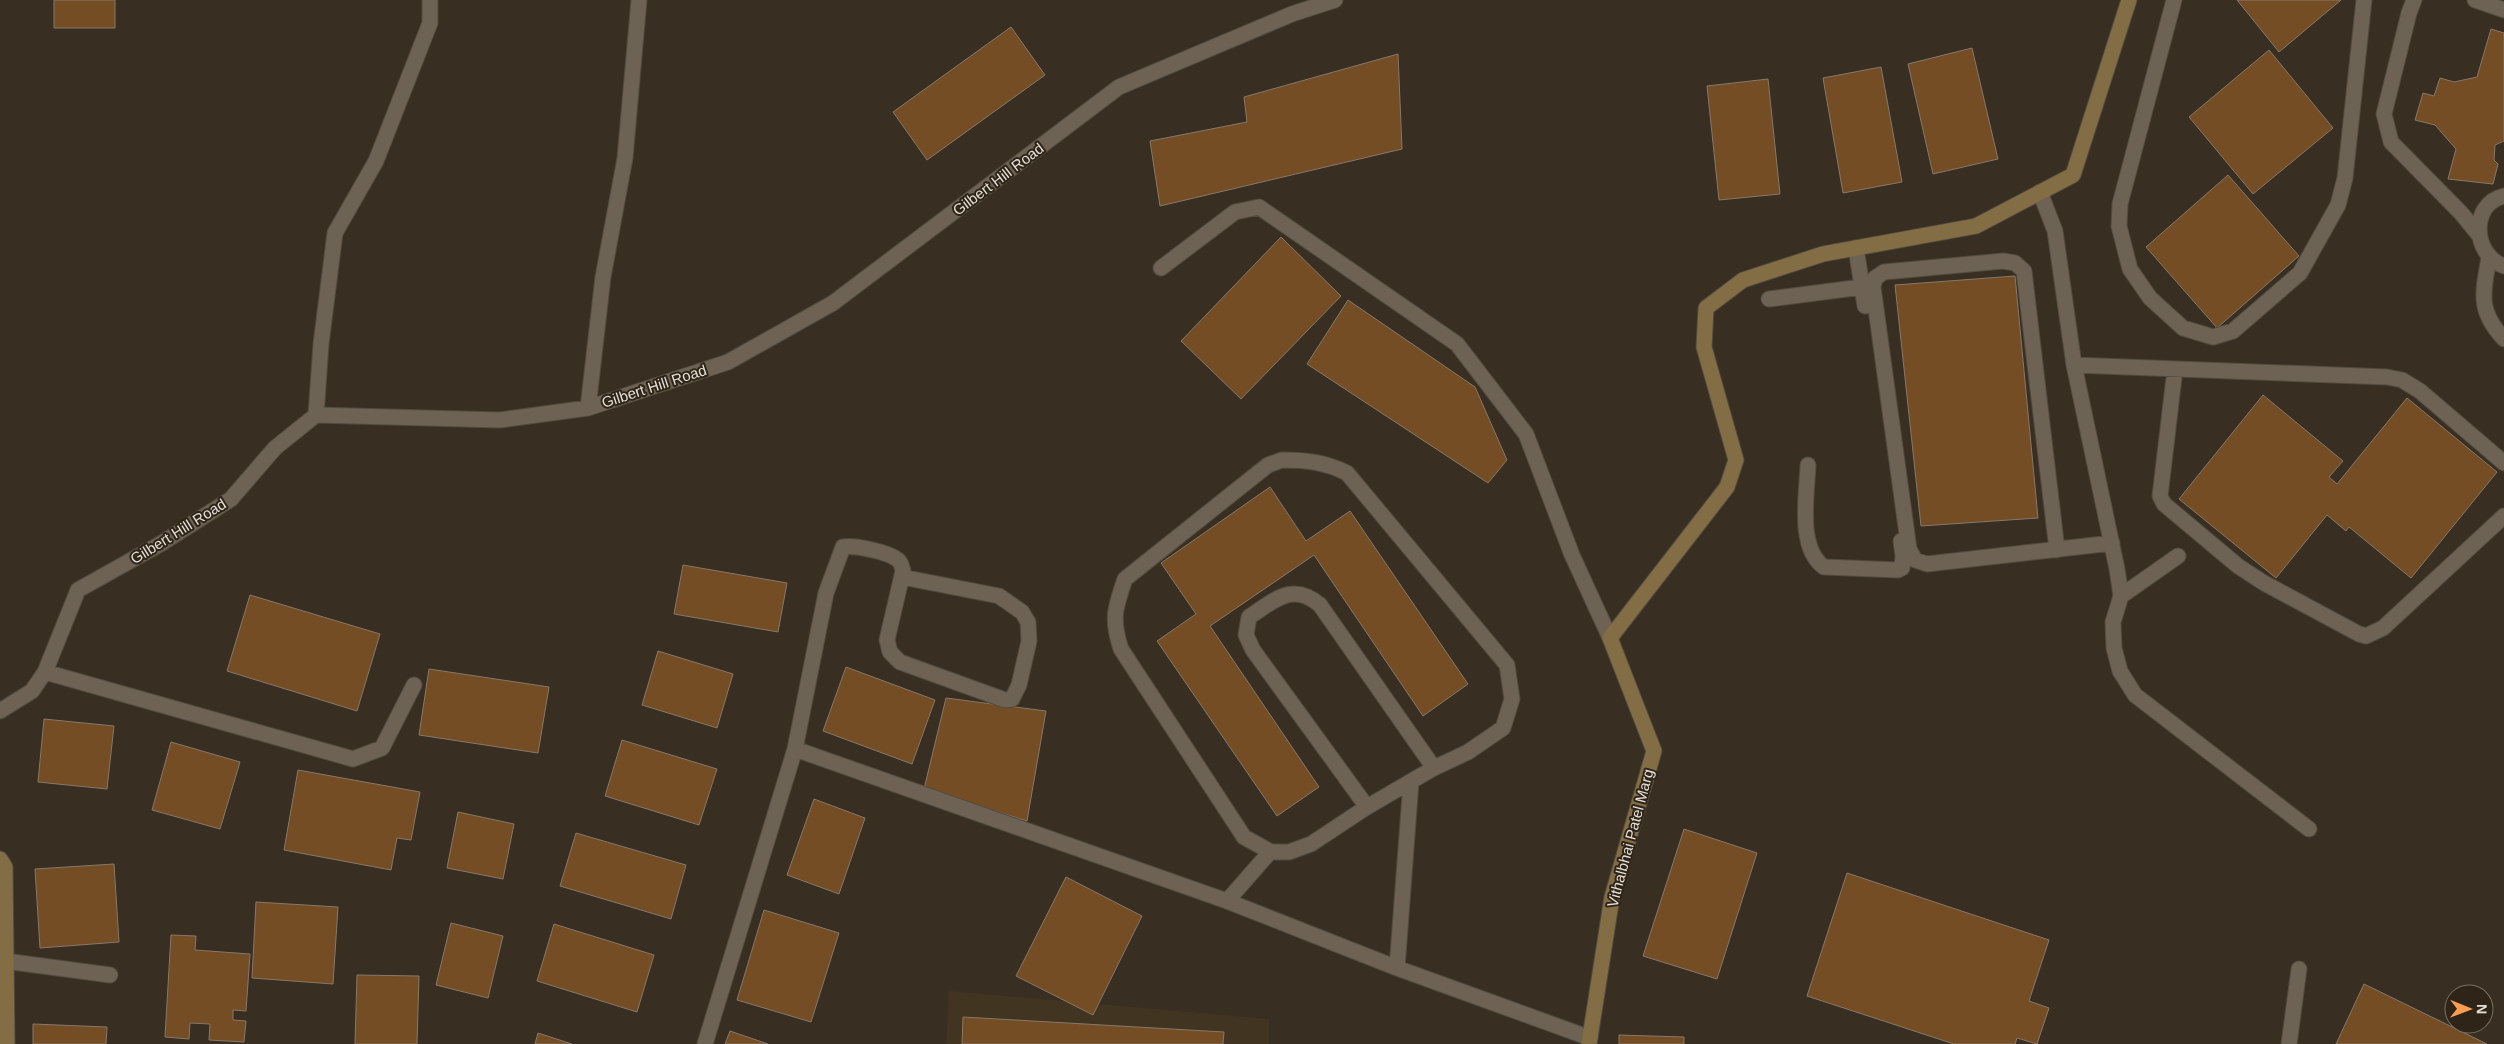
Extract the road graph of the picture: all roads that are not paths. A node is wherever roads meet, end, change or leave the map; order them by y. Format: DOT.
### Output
graph roads {
  1 [pos="430,0"];
  2 [pos="639,0"];
  3 [pos="1335,0"];
  4 [pos="2129,0"];
  5 [pos="2174,0"];
  6 [pos="2364,0"];
  7 [pos="2414,0"];
  8 [pos="2475,0"];
  9 [pos="2504,10"];
  10 [pos="2040,192"];
  11 [pos="2504,196"];
  12 [pos="2479,235"];
  13 [pos="1856,248"];
  14 [pos="2489,257"];
  15 [pos="2504,266"];
  16 [pos="1161,268"];
  17 [pos="1862,287"];
  18 [pos="1769,299"];
  19 [pos="2504,339"];
  20 [pos="2074,366"];
  21 [pos="2175,369"];
  22 [pos="588,408"];
  23 [pos="316,415"];
  24 [pos="2504,462"];
  25 [pos="1808,465"];
  26 [pos="2504,516"];
  27 [pos="2112,543"];
  28 [pos="2058,550"];
  29 [pos="2178,556"];
  30 [pos="902,577"];
  31 [pos="2121,596"];
  32 [pos="1610,638"];
  33 [pos="45,672"];
  34 [pos="414,685"];
  35 [pos="0,711"];
  36 [pos="795,749"];
  37 [pos="1434,768"];
  38 [pos="1411,782"];
  39 [pos="1367,807"];
  40 [pos="2310,829"];
  41 [pos="1270,852"];
  42 [pos="0,859"];
  43 [pos="1227,901"];
  44 [pos="6,961"];
  45 [pos="1397,968"];
  46 [pos="2299,969"];
  47 [pos="110,975"];
  48 [pos="1590,1041"];
  49 [pos="7,1044"];
  50 [pos="705,1044"];
  51 [pos="2289,1044"];
  1 -- 23 [label="street"];
  2 -- 22 [label="street"];
  3 -- 22 [label="street, Gilbert Hill Road"];
  4 -- 10 [label="street"];
  5 -- 6 [label="street"];
  7 -- 12 [label="street"];
  8 -- 9 [label="street"];
  10 -- 13 [label="street"];
  10 -- 20 [label="street"];
  11 -- 12 [label="street"];
  12 -- 14 [label="street"];
  13 -- 17 [label="street"];
  13 -- 32 [label="street"];
  14 -- 15 [label="street"];
  14 -- 19 [label="street"];
  16 -- 32 [label="street"];
  17 -- 18 [label="street"];
  17 -- 25 [label="street"];
  20 -- 21 [label="street"];
  20 -- 27 [label="street"];
  21 -- 24 [label="street"];
  21 -- 26 [label="street"];
  22 -- 23 [label="street, Gilbert Hill Road"];
  23 -- 33 [label="street, Gilbert Hill Road"];
  27 -- 28 [label="street"];
  27 -- 31 [label="street"];
  28 -- 28 [label="street"];
  29 -- 31 [label="street"];
  30 -- 30 [label="street"];
  30 -- 36 [label="street"];
  31 -- 40 [label="street"];
  32 -- 48 [label="street, Vithalbhai Patel Marg"];
  33 -- 34 [label="street"];
  33 -- 35 [label="street, Gilbert Hill Road"];
  36 -- 43 [label="street"];
  36 -- 50 [label="street"];
  37 -- 38 [label="street"];
  37 -- 39 [label="street"];
  37 -- 41 [label="street"];
  38 -- 39 [label="street"];
  38 -- 45 [label="street"];
  39 -- 41 [label="street"];
  41 -- 43 [label="street"];
  42 -- 44 [label="street"];
  43 -- 45 [label="street"];
  44 -- 47 [label="street"];
  44 -- 49 [label="street"];
  45 -- 48 [label="street"];
  46 -- 51 [label="street"];
}
